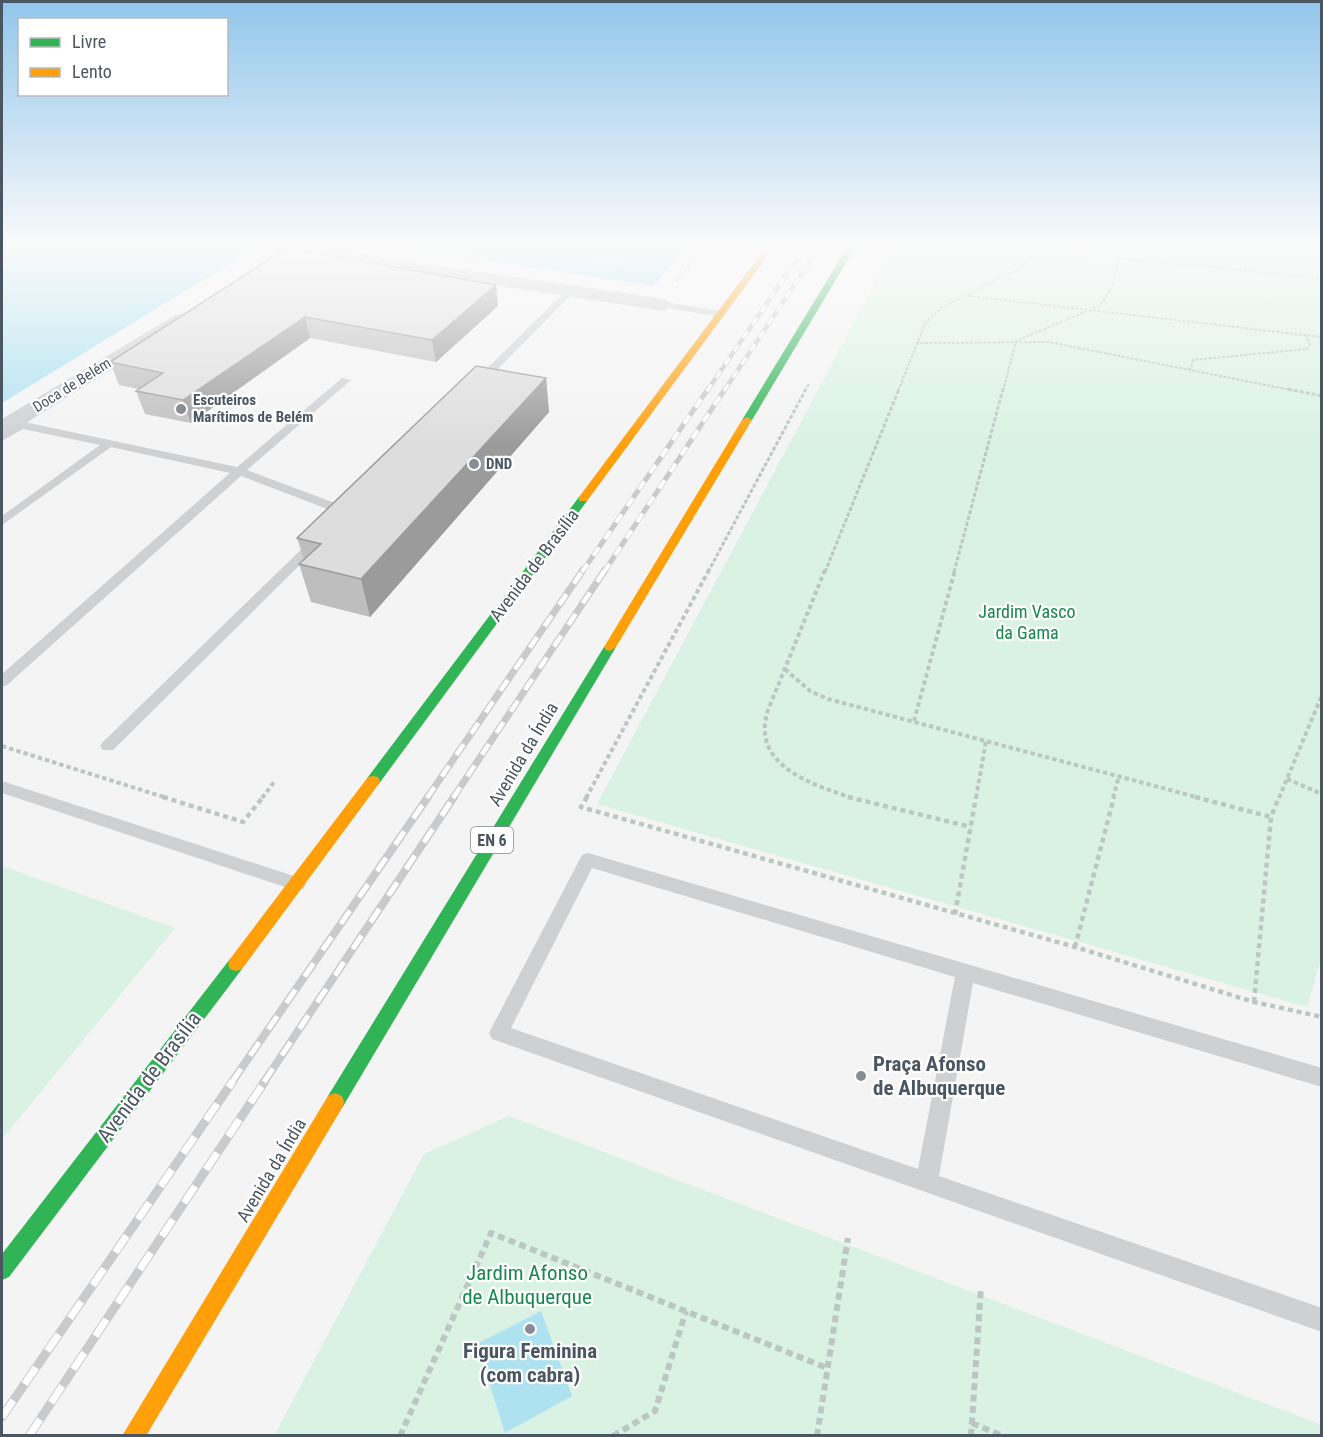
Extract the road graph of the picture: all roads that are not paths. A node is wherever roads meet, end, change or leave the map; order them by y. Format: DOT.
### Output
graph roads {
  1 [pos="189,313"];
  2 [pos="548,313"];
  3 [pos="715,313"];
  4 [pos="812,313"];
  5 [pos="721,314"];
  6 [pos="150,344"];
  7 [pos="346,380"];
  8 [pos="471,389"];
  9 [pos="11,427"];
  10 [pos="2,438"];
  11 [pos="109,444"];
  12 [pos="239,471"];
  13 [pos="2,521"];
  14 [pos="2,682"];
  15 [pos="108,746"];
  16 [pos="2,787"];
  17 [pos="297,884"];
  18 [pos="965,973"];
  19 [pos="1322,1078"];
  20 [pos="927,1181"];
  21 [pos="2,1270"];
  22 [pos="1322,1320"];
  23 [pos="134,1436"];
  1 -- 9 [label="street, Doca de Belém"];
  2 -- 8 [label="lane"];
  3 -- 5 [label="lane"];
  4 -- 23 [label="main road, Avenida da Índia / EN 6"];
  5 -- 17 [label="main road, Avenida de Brasília"];
  6 -- 9 [label="lane, Doca de Belém"];
  7 -- 12 [label="lane"];
  9 -- 10 [label="lane, Doca de Belém"];
  9 -- 11 [label="lane"];
  11 -- 12 [label="lane"];
  11 -- 13 [label="lane"];
  12 -- 14 [label="lane"];
  12 -- 15 [label="lane"];
  16 -- 17 [label="lane"];
  17 -- 21 [label="main road, Avenida de Brasília"];
  18 -- 19 [label="lane"];
  18 -- 20 [label="lane"];
  18 -- 20 [label="lane"];
  20 -- 22 [label="lane"];
}
